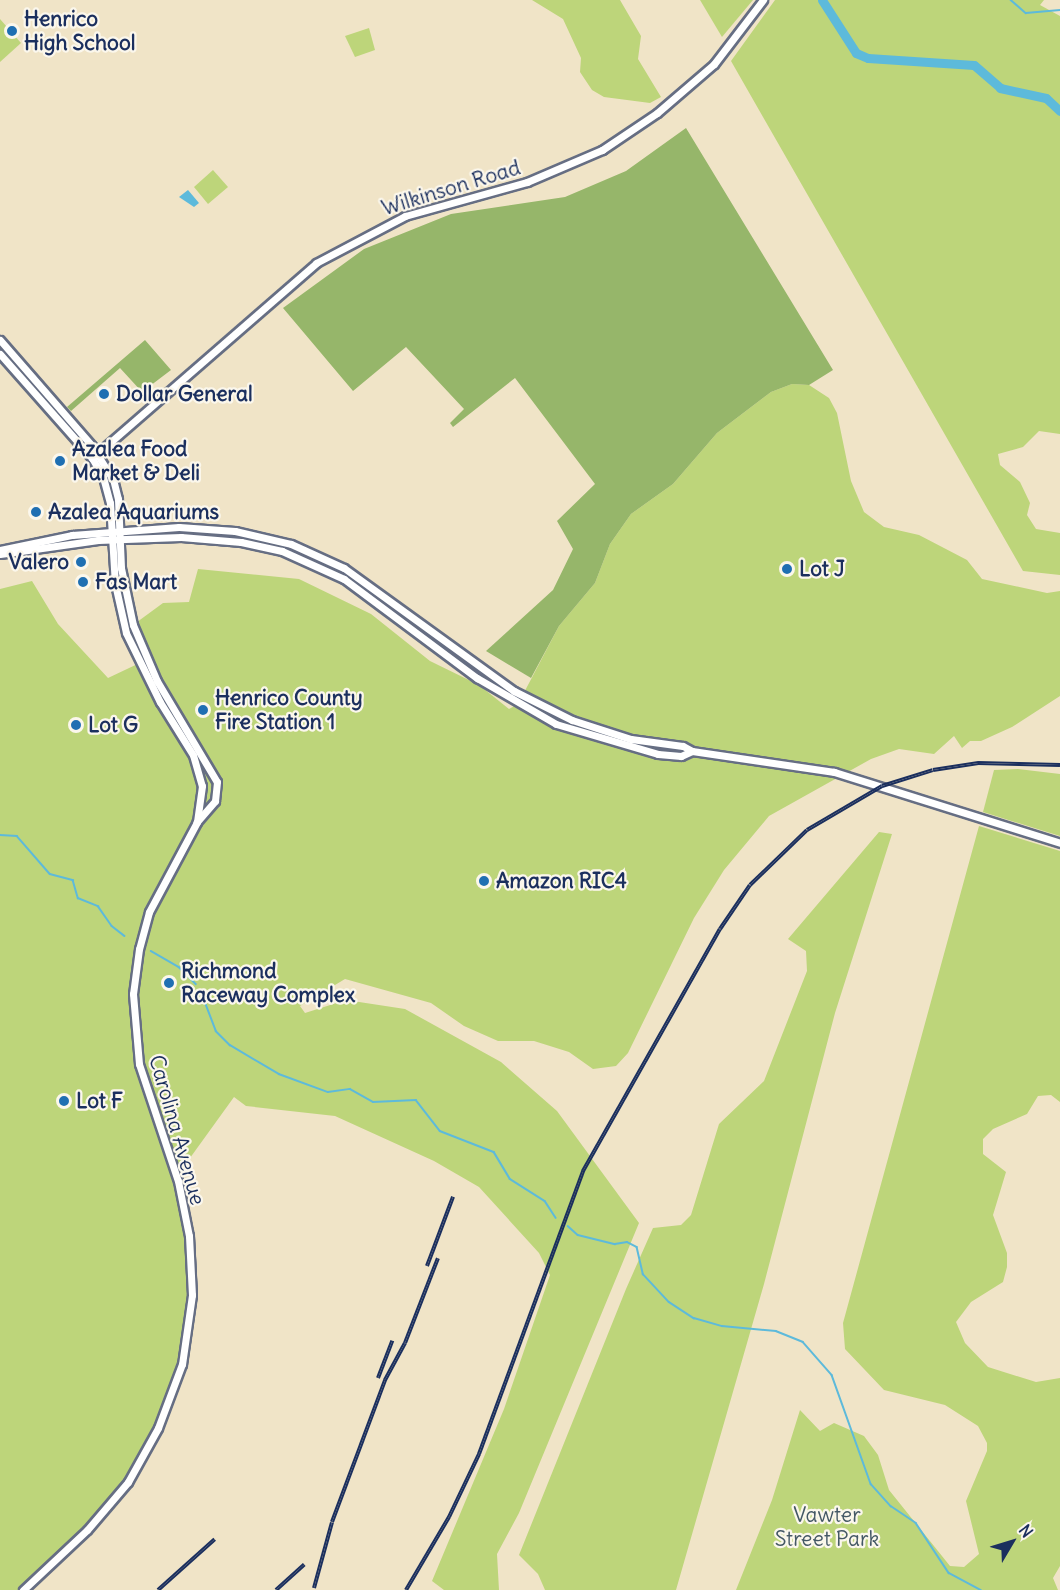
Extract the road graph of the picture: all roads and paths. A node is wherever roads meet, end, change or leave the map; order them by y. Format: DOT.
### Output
graph roads {
  1 [pos="763,0"];
  2 [pos="0,340"];
  3 [pos="0,354"];
  4 [pos="95,456"];
  5 [pos="116,531"];
  6 [pos="116,539"];
  7 [pos="0,550"];
  8 [pos="0,554"];
  9 [pos="692,751"];
  10 [pos="197,822"];
  11 [pos="1060,843"];
  12 [pos="23,1590"];
  1 -- 4 [label="main road, Wilkinson Road"];
  2 -- 4 [label="main road"];
  3 -- 4 [label="main road"];
  4 -- 5 [label="main road"];
  5 -- 6 [label="main road"];
  5 -- 7 [label="main road"];
  5 -- 9 [label="main road"];
  6 -- 8 [label="main road"];
  6 -- 9 [label="main road"];
  6 -- 10 [label="main road"];
  6 -- 10 [label="main road"];
  9 -- 11 [label="main road"];
  10 -- 12 [label="main road, Carolina Avenue"];
}
